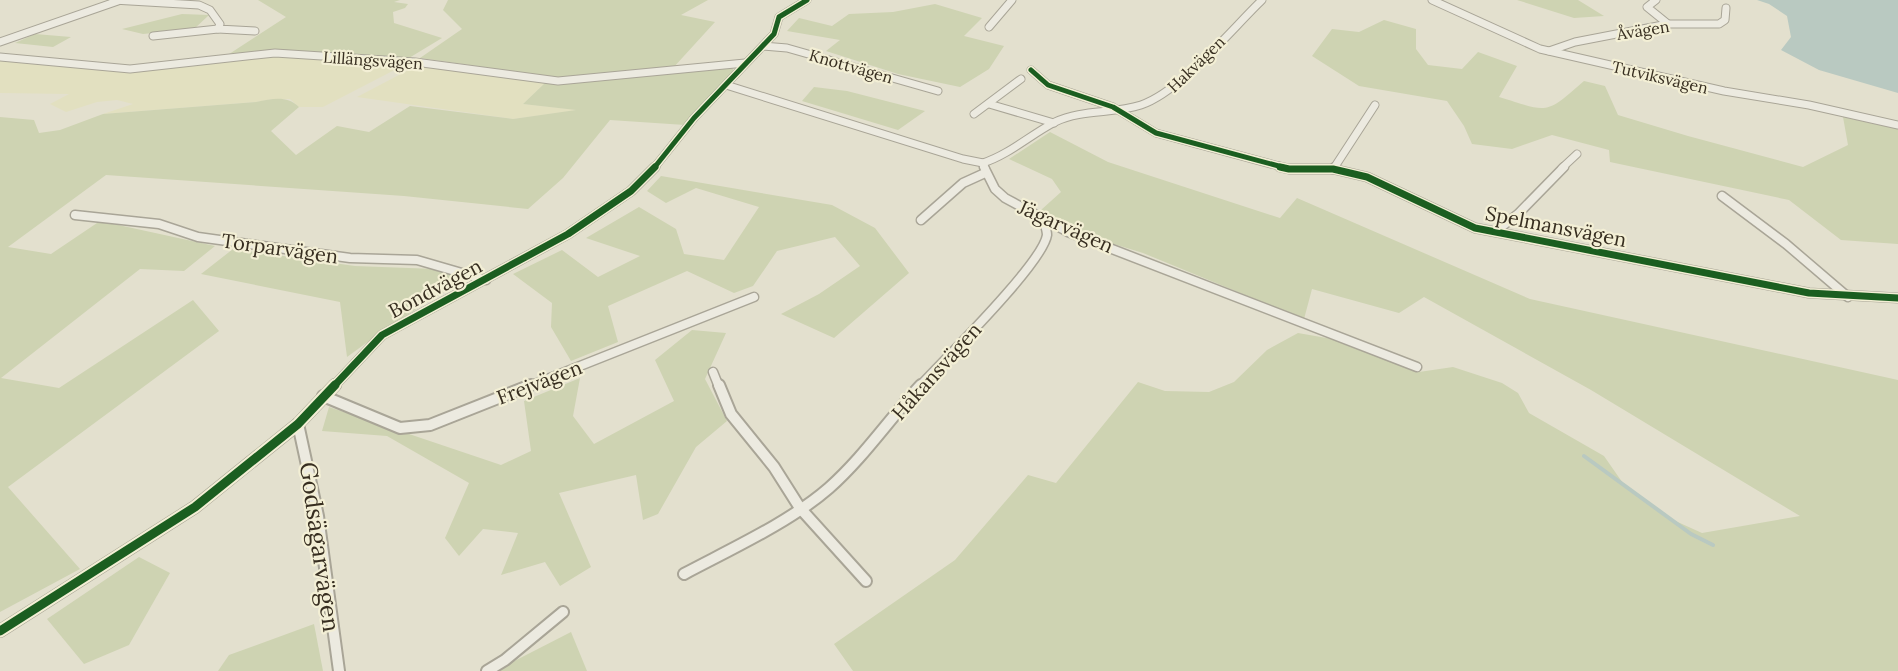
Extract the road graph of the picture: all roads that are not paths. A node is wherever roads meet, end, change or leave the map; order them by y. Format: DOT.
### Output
graph roads {
  1 [pos="113,0"];
  2 [pos="119,0"];
  3 [pos="807,0"];
  4 [pos="1012,0"];
  5 [pos="1262,0"];
  6 [pos="1432,0"];
  7 [pos="1656,0"];
  8 [pos="1726,8"];
  9 [pos="1668,24"];
  10 [pos="989,27"];
  11 [pos="218,29"];
  12 [pos="255,31"];
  13 [pos="153,36"];
  14 [pos="0,42"];
  15 [pos="763,46"];
  16 [pos="1549,51"];
  17 [pos="0,57"];
  18 [pos="745,63"];
  19 [pos="1031,70"];
  20 [pos="1021,79"];
  21 [pos="726,85"];
  22 [pos="938,91"];
  23 [pos="989,104"];
  24 [pos="1375,105"];
  25 [pos="1119,110"];
  26 [pos="974,114"];
  27 [pos="1054,123"];
  28 [pos="1898,125"];
  29 [pos="1577,154"];
  30 [pos="983,163"];
  31 [pos="1333,169"];
  32 [pos="985,173"];
  33 [pos="1722,196"];
  34 [pos="75,215"];
  35 [pos="1043,217"];
  36 [pos="921,220"];
  37 [pos="1496,231"];
  38 [pos="486,280"];
  39 [pos="754,297"];
  40 [pos="1848,297"];
  41 [pos="1898,298"];
  42 [pos="1418,367"];
  43 [pos="713,372"];
  44 [pos="323,396"];
  45 [pos="298,424"];
  46 [pos="800,508"];
  47 [pos="684,574"];
  48 [pos="866,581"];
  49 [pos="563,612"];
  50 [pos="0,631"];
  51 [pos="339,671"];
  52 [pos="487,671"];
  1 -- 2 [label="street"];
  2 -- 11 [label="street"];
  2 -- 14 [label="street"];
  3 -- 15 [label="street, Bondvägen"];
  4 -- 10 [label="street"];
  5 -- 25 [label="street, Hakvägen"];
  6 -- 16 [label="street, Tutviksvägen"];
  7 -- 9 [label="street"];
  8 -- 9 [label="street, Åvägen"];
  9 -- 16 [label="street, Åvägen"];
  11 -- 12 [label="street"];
  11 -- 13 [label="street"];
  15 -- 18 [label="street, Bondvägen"];
  15 -- 22 [label="street, Knottvägen"];
  16 -- 28 [label="street, Tutviksvägen"];
  17 -- 18 [label="street, Lillängsvägen"];
  18 -- 21 [label="street, Bondvägen"];
  19 -- 25 [label="street"];
  20 -- 23 [label="street"];
  21 -- 30 [label="street"];
  21 -- 38 [label="street, Bondvägen"];
  23 -- 26 [label="street"];
  23 -- 27 [label="street"];
  24 -- 31 [label="street"];
  25 -- 27 [label="street, Hakvägen"];
  25 -- 31 [label="street, Spelmansvägen"];
  27 -- 30 [label="street, Hakvägen"];
  29 -- 37 [label="street"];
  30 -- 32 [label="street, Jägarvägen"];
  31 -- 37 [label="street, Spelmansvägen"];
  32 -- 35 [label="street, Jägarvägen"];
  32 -- 36 [label="street"];
  33 -- 40 [label="street"];
  34 -- 38 [label="street, Torparvägen"];
  35 -- 42 [label="street, Jägarvägen"];
  35 -- 46 [label="street, Håkansvägen"];
  37 -- 40 [label="street, Spelmansvägen"];
  38 -- 44 [label="street, Bondvägen"];
  39 -- 44 [label="street, Frejvägen"];
  40 -- 41 [label="street, Spelmansvägen"];
  43 -- 46 [label="street"];
  44 -- 45 [label="street, Bondvägen"];
  45 -- 50 [label="street, Bondvägen"];
  45 -- 51 [label="street, Godsägarvägen"];
  46 -- 47 [label="street, Håkansvägen"];
  46 -- 48 [label="street"];
  49 -- 52 [label="street"];
}
